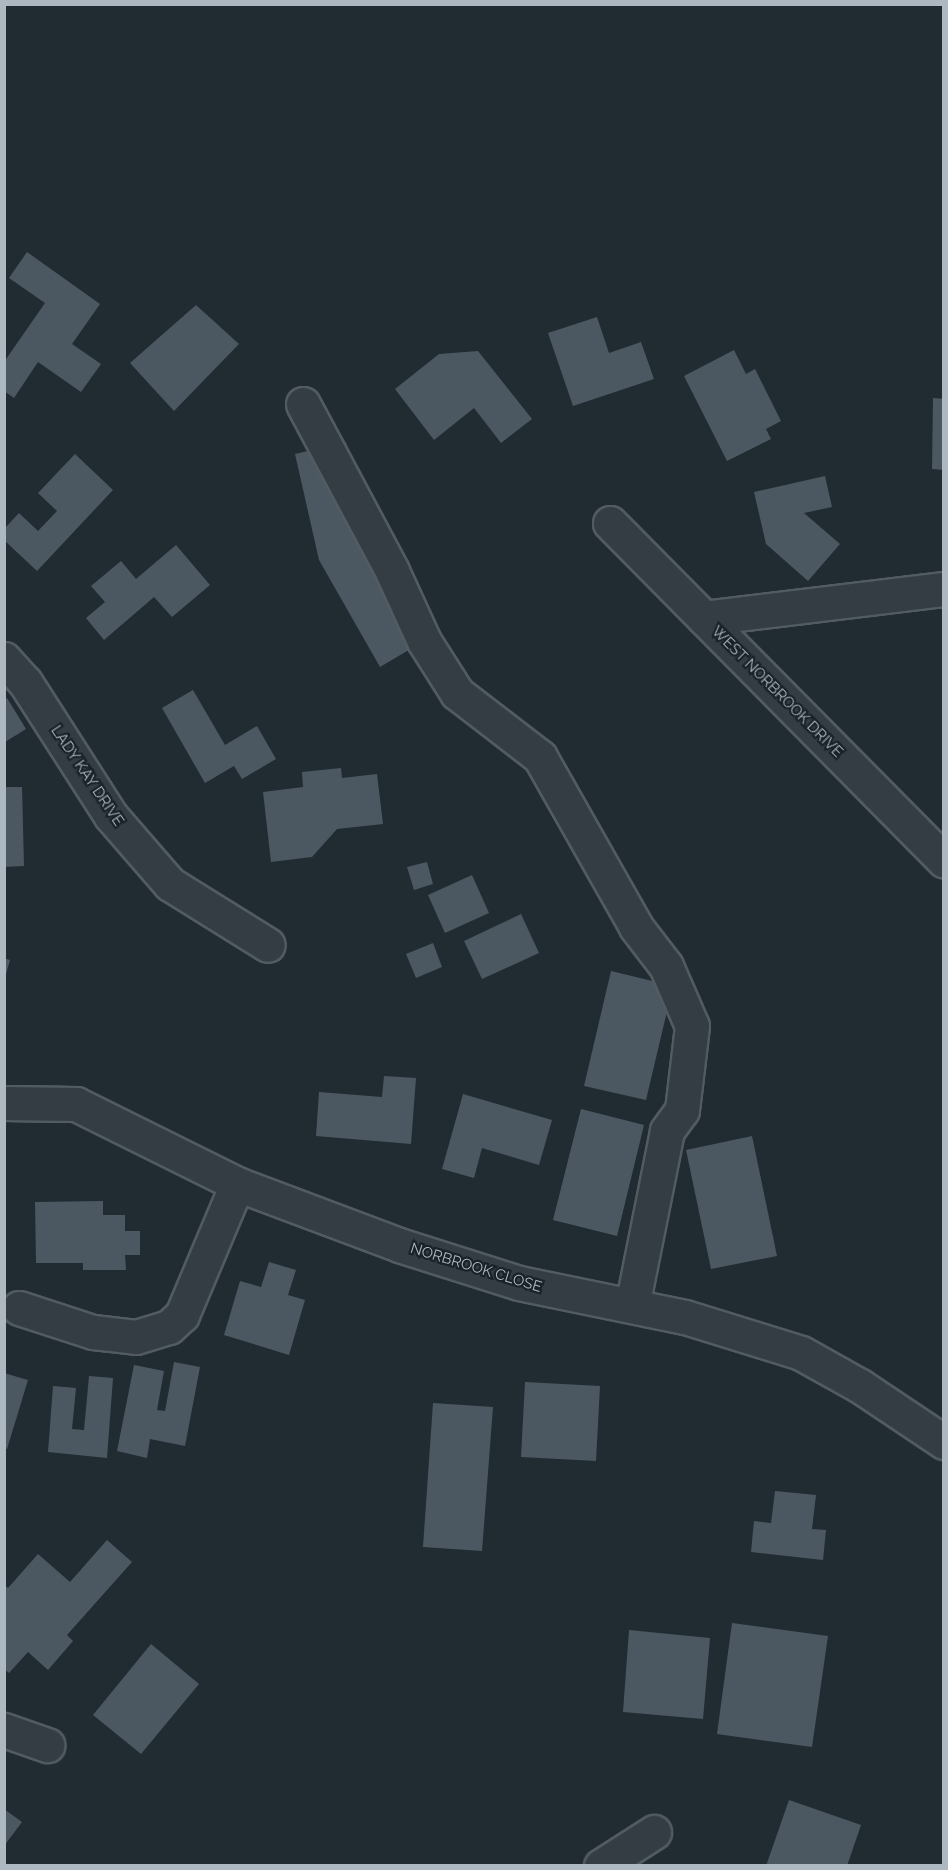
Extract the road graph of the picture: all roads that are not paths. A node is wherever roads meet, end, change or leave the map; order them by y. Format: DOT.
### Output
graph roads {
  1 [pos="303,404"];
  2 [pos="610,523"];
  3 [pos="944,589"];
  4 [pos="704,618"];
  5 [pos="4,659"];
  6 [pos="944,861"];
  7 [pos="268,945"];
  8 [pos="4,1103"];
  9 [pos="237,1184"];
  10 [pos="632,1306"];
  11 [pos="19,1308"];
  12 [pos="944,1442"];
  13 [pos="4,1730"];
  14 [pos="47,1745"];
  15 [pos="654,1832"];
  16 [pos="601,1866"];
  1 -- 10 [label="street"];
  2 -- 4 [label="street"];
  3 -- 4 [label="street, WEST NORBROOK DRIVE"];
  4 -- 6 [label="street, WEST NORBROOK DRIVE"];
  5 -- 7 [label="street, LADY KAY DRIVE"];
  8 -- 9 [label="street, NORBROOK CLOSE"];
  9 -- 10 [label="street, NORBROOK CLOSE"];
  9 -- 11 [label="street"];
  10 -- 12 [label="street, NORBROOK CLOSE"];
  13 -- 14 [label="street"];
  15 -- 16 [label="street"];
}
